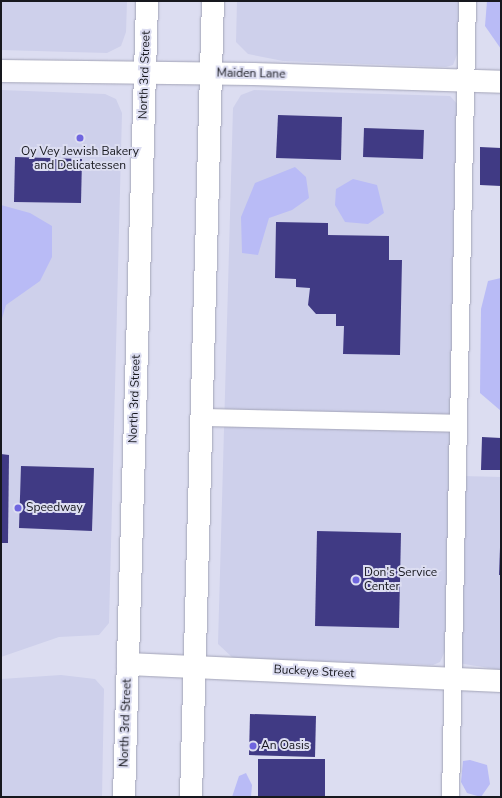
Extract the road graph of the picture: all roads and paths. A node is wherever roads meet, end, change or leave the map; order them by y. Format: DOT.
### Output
graph roads {
  1 [pos="147,1"];
  2 [pos="213,1"];
  3 [pos="467,1"];
  4 [pos="1,71"];
  5 [pos="145,74"];
  6 [pos="211,74"];
  7 [pos="465,81"];
  8 [pos="501,82"];
  9 [pos="202,417"];
  10 [pos="458,423"];
  11 [pos="128,664"];
  12 [pos="195,667"];
  13 [pos="451,679"];
  14 [pos="501,681"];
  15 [pos="124,797"];
  16 [pos="192,797"];
  17 [pos="450,797"];
  1 -- 5 [label="main road, North 3rd Street"];
  2 -- 6 [label="main road"];
  3 -- 7 [label="lane"];
  4 -- 5 [label="main road, Maiden Lane"];
  5 -- 6 [label="main road, Maiden Lane"];
  5 -- 11 [label="main road, North 3rd Street"];
  6 -- 7 [label="main road, Maiden Lane"];
  6 -- 9 [label="main road"];
  7 -- 8 [label="main road, Maiden Lane"];
  7 -- 10 [label="lane"];
  9 -- 10 [label="lane"];
  9 -- 12 [label="main road"];
  10 -- 13 [label="lane"];
  11 -- 12 [label="main road, Buckeye Street"];
  11 -- 15 [label="main road, North 3rd Street"];
  12 -- 13 [label="main road, Buckeye Street"];
  12 -- 16 [label="main road"];
  13 -- 14 [label="main road, Buckeye Street"];
  13 -- 17 [label="lane"];
}
